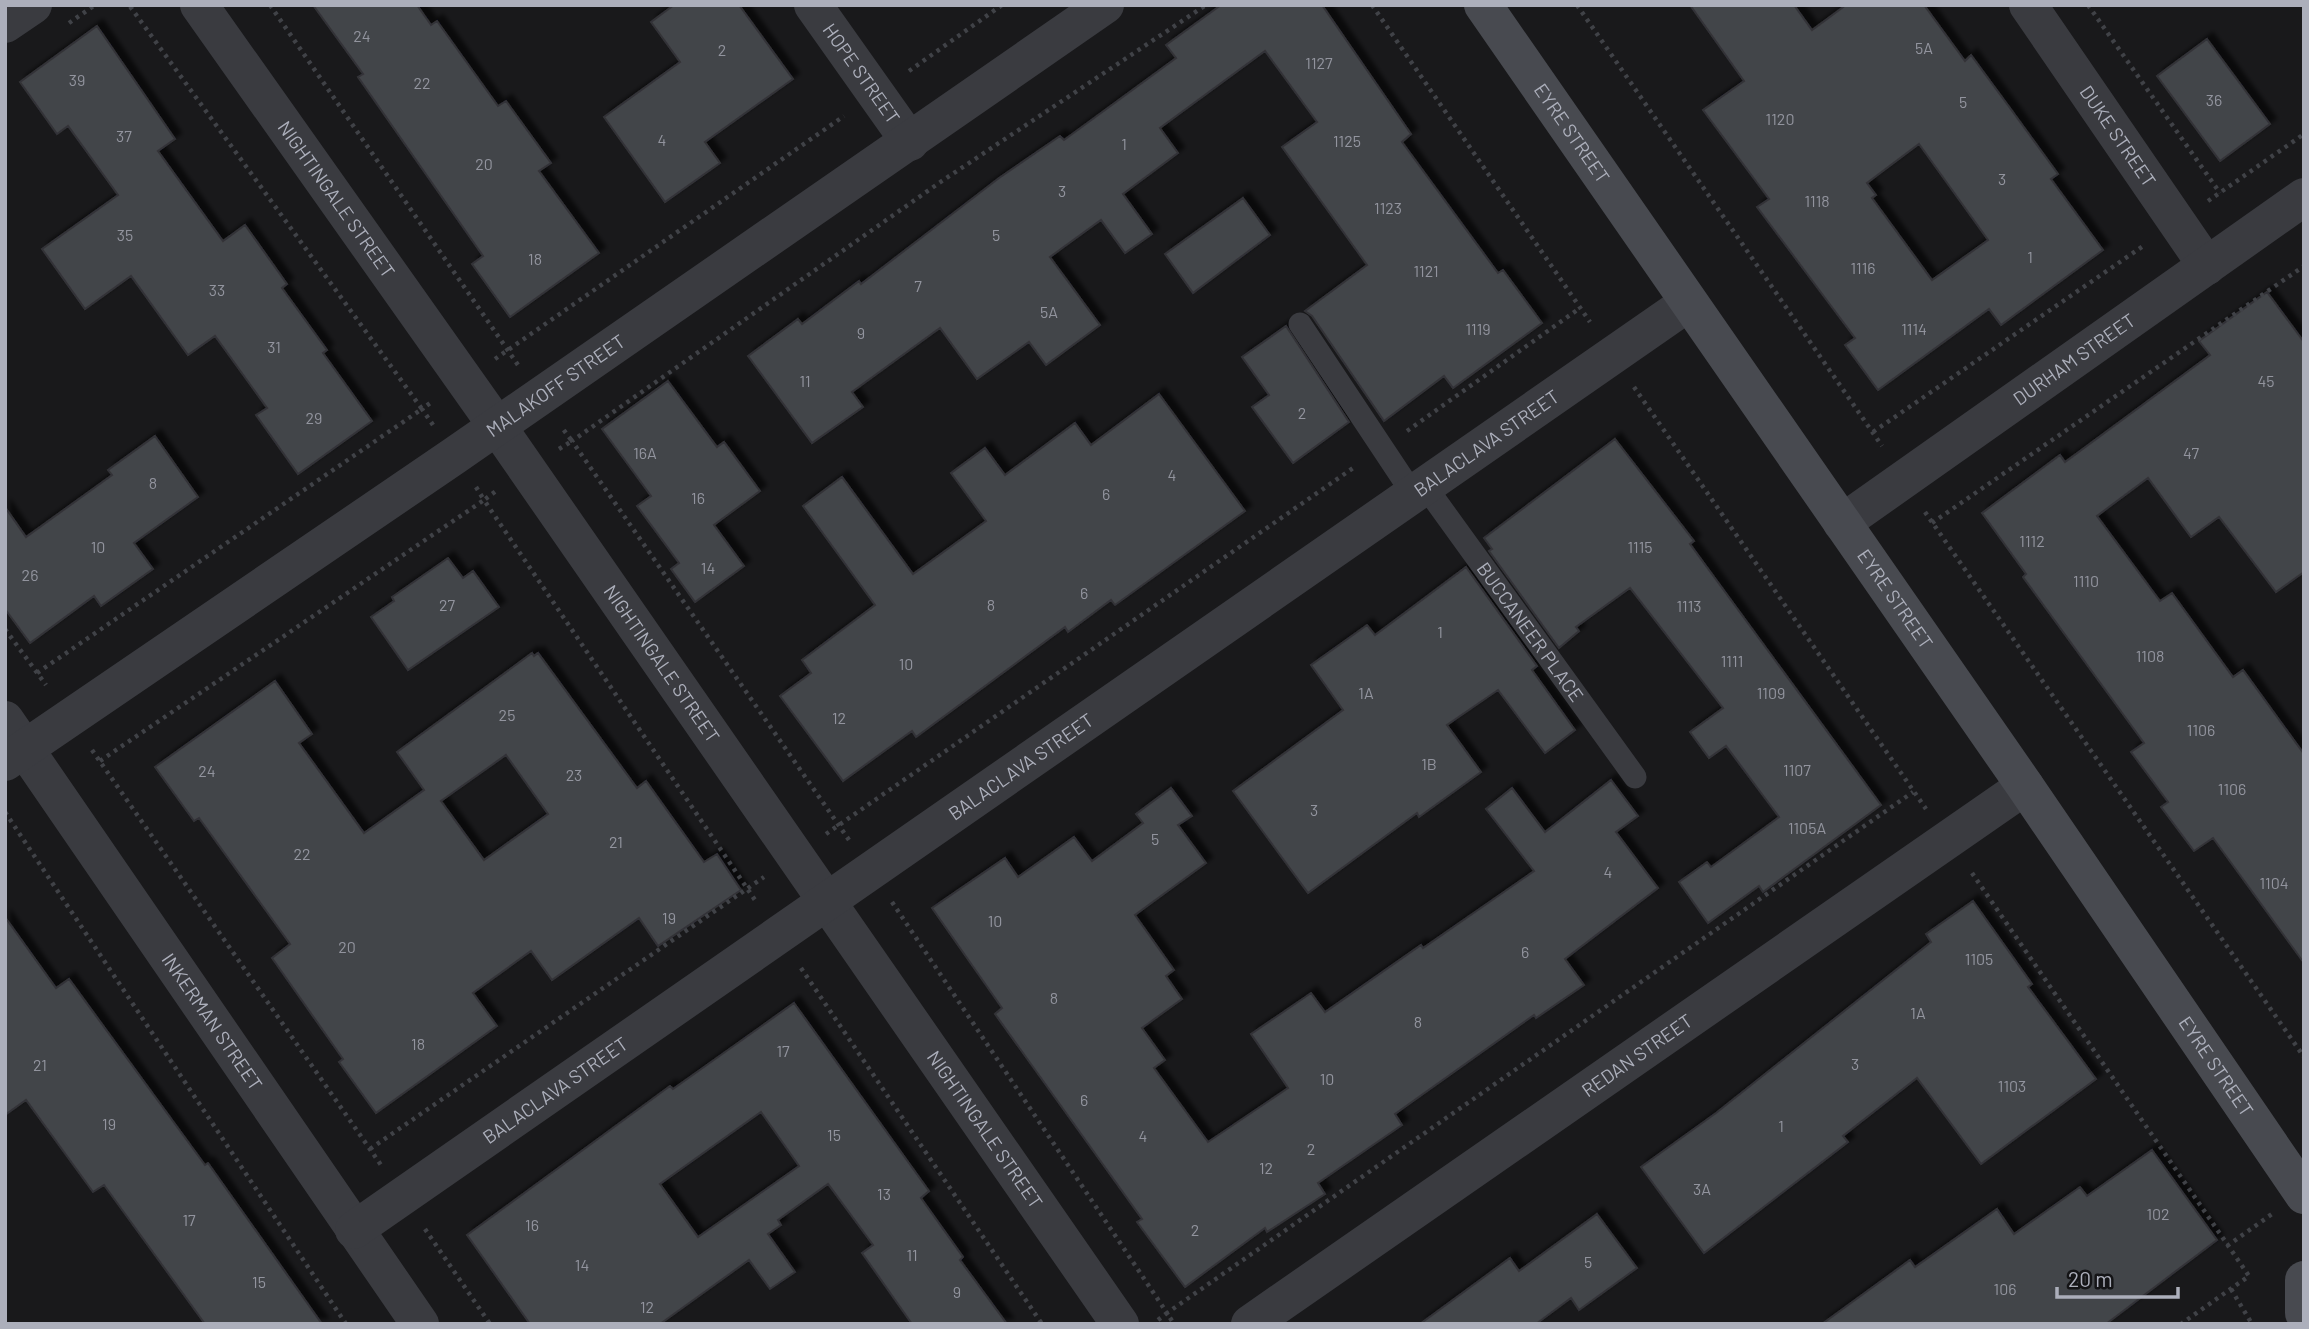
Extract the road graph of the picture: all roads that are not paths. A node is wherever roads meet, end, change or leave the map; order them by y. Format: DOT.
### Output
graph roads {
  1 [pos="33,5"];
  2 [pos="199,5"];
  3 [pos="813,5"];
  4 [pos="1105,5"];
  5 [pos="1483,5"];
  6 [pos="2028,5"];
  7 [pos="5,24"];
  8 [pos="910,142"];
  9 [pos="2304,197"];
  10 [pos="2207,266"];
  11 [pos="1688,303"];
  12 [pos="1300,324"];
  13 [pos="497,426"];
  14 [pos="1419,490"];
  15 [pos="1842,523"];
  16 [pos="12,743"];
  17 [pos="1635,778"];
  18 [pos="2025,786"];
  19 [pos="826,903"];
  20 [pos="2303,1194"];
  21 [pos="354,1230"];
  22 [pos="2304,1280"];
  23 [pos="2304,1313"];
  24 [pos="420,1324"];
  25 [pos="1120,1324"];
  26 [pos="1250,1324"];
  1 -- 7 [label="street"];
  2 -- 13 [label="street, NIGHTINGALE STREET"];
  3 -- 8 [label="street, HOPE STREET"];
  4 -- 8 [label="street, MALAKOFF STREET"];
  5 -- 11 [label="main road, EYRE STREET"];
  6 -- 10 [label="street, DUKE STREET"];
  8 -- 13 [label="street, MALAKOFF STREET"];
  9 -- 10 [label="street, DURHAM STREET"];
  10 -- 15 [label="street, DURHAM STREET"];
  11 -- 14 [label="street, BALACLAVA STREET"];
  11 -- 15 [label="main road, EYRE STREET"];
  12 -- 14 [label="lane, BUCCANEER PLACE"];
  13 -- 16 [label="street, MALAKOFF STREET"];
  13 -- 19 [label="street, NIGHTINGALE STREET"];
  14 -- 17 [label="lane, BUCCANEER PLACE"];
  14 -- 19 [label="street, BALACLAVA STREET"];
  15 -- 18 [label="main road, EYRE STREET"];
  16 -- 21 [label="street, INKERMAN STREET"];
  18 -- 20 [label="main road, EYRE STREET"];
  18 -- 26 [label="street, REDAN STREET"];
  19 -- 21 [label="street, BALACLAVA STREET"];
  19 -- 25 [label="street, NIGHTINGALE STREET"];
  21 -- 24 [label="street, INKERMAN STREET"];
  22 -- 23 [label="main road"];
}
